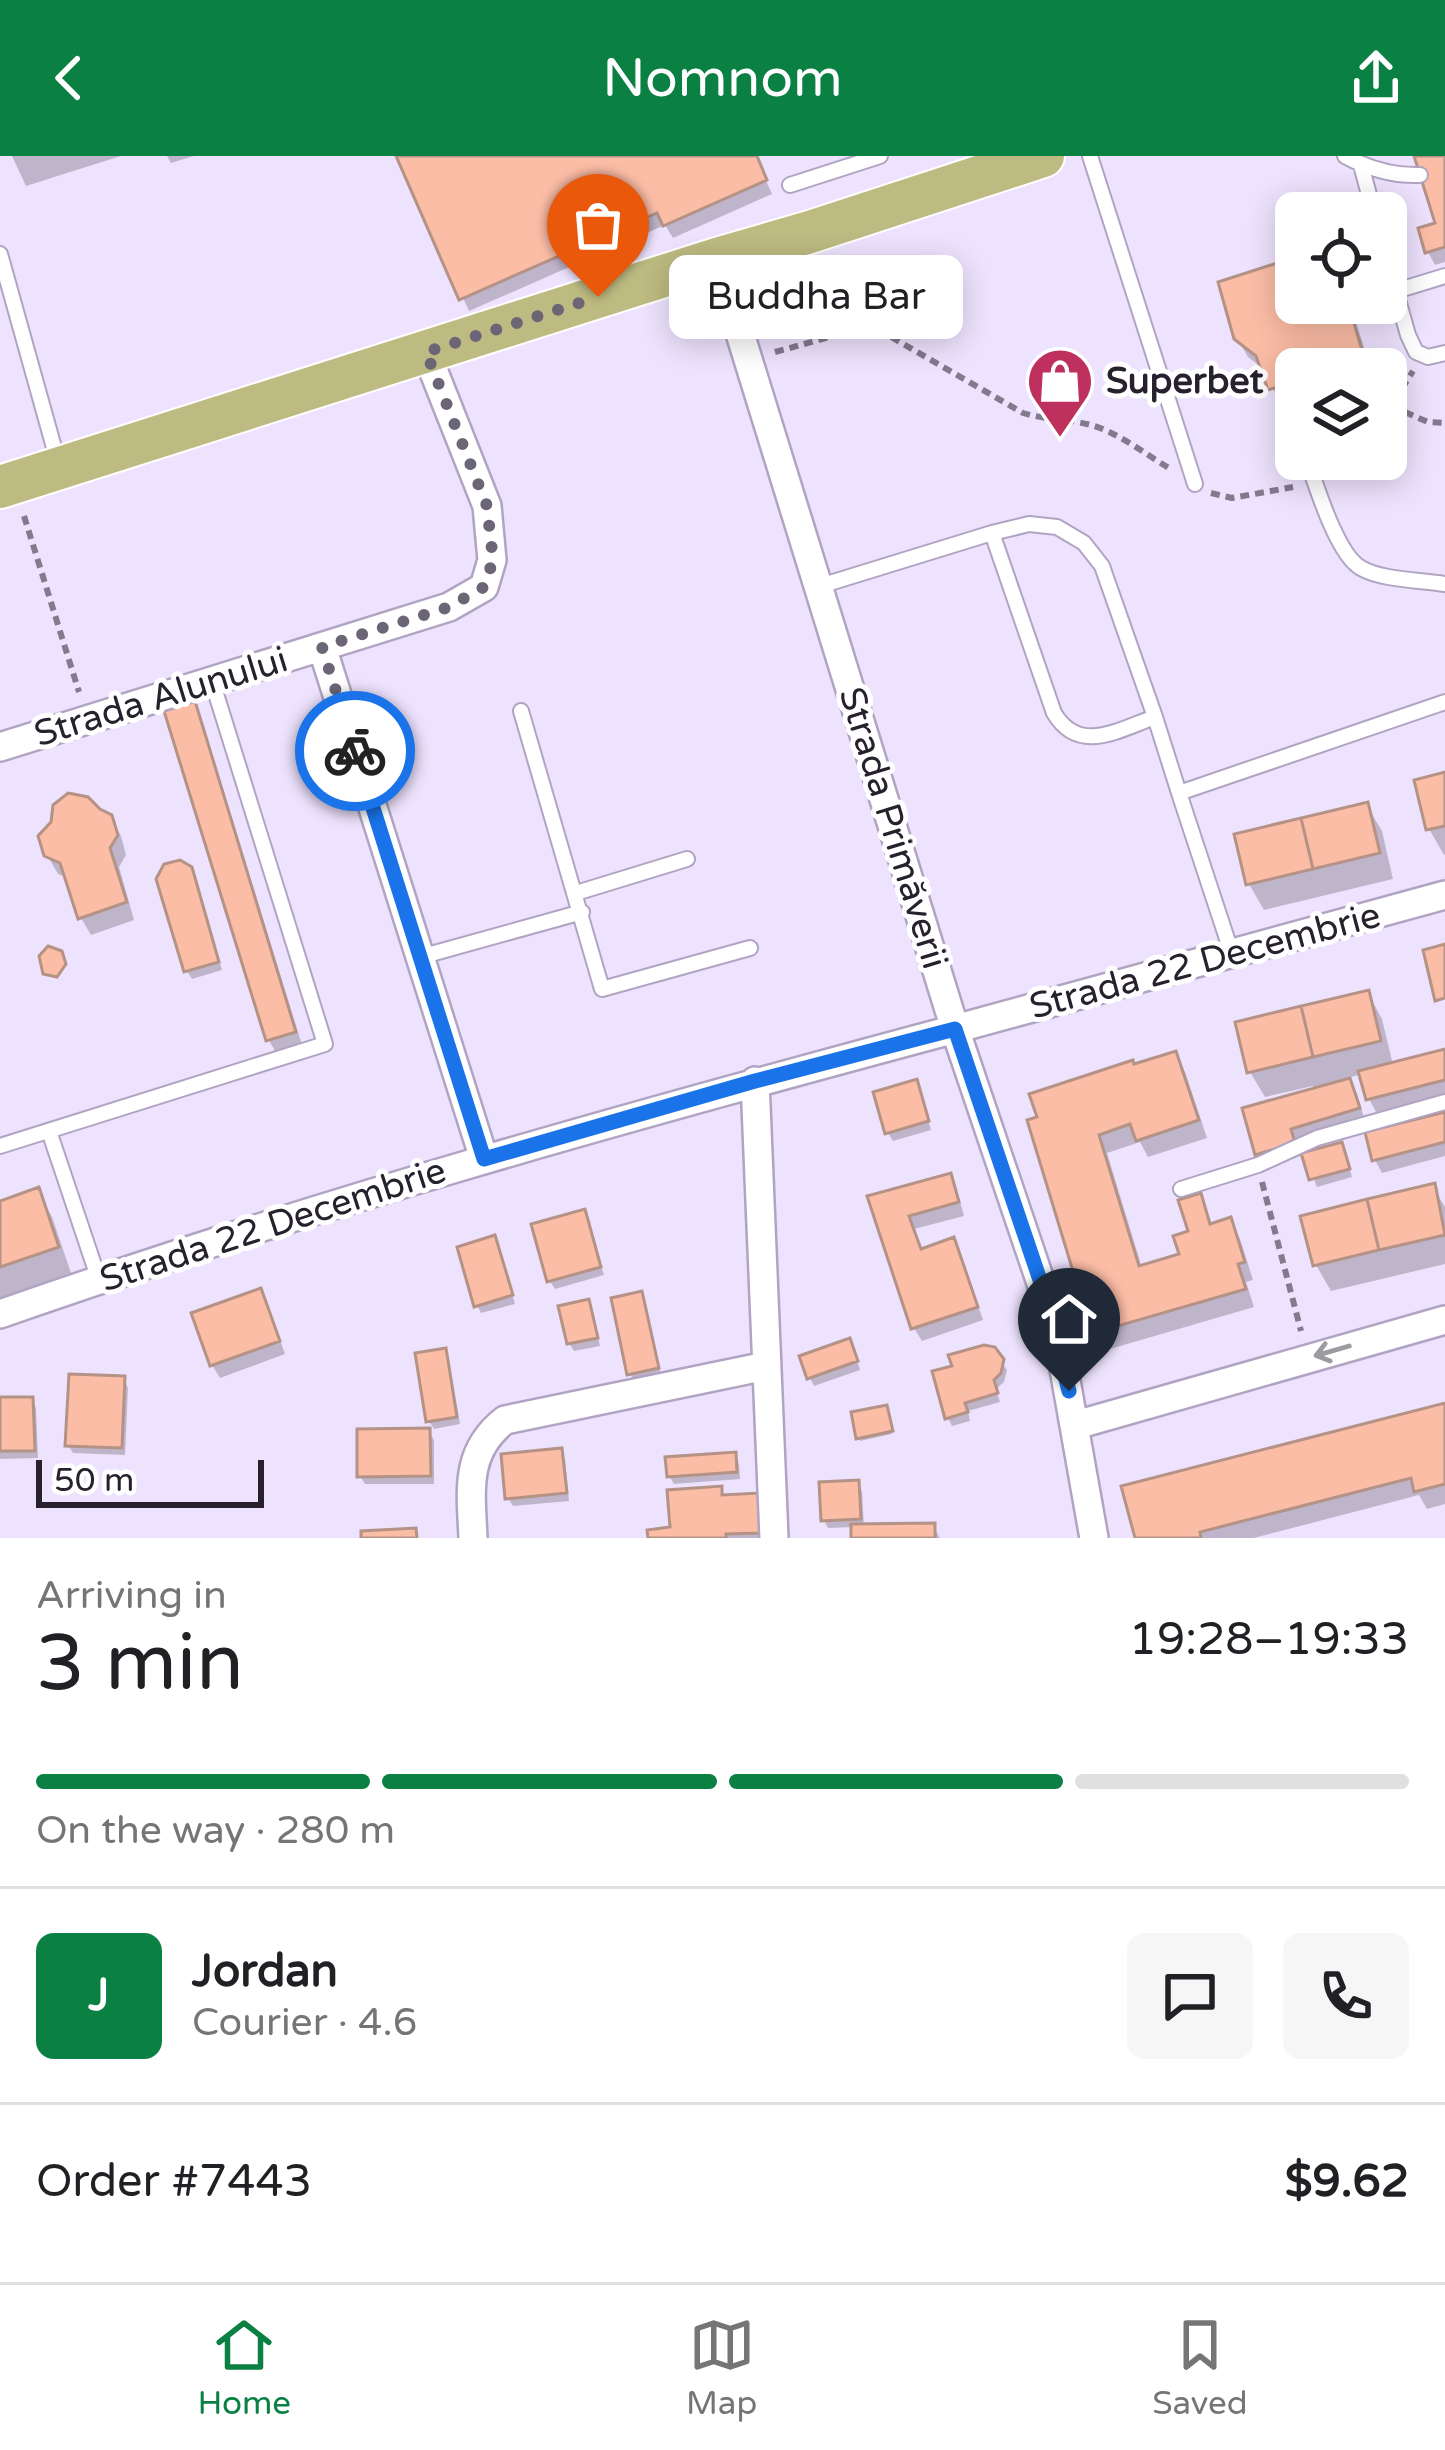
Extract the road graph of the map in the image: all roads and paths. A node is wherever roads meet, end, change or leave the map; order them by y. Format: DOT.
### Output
graph roads {
  1 [pos="880,156"];
  2 [pos="1043,156"];
  3 [pos="1090,156"];
  4 [pos="1346,156"];
  5 [pos="1360,164"];
  6 [pos="1420,175"];
  7 [pos="790,185"];
  8 [pos="1368,192"];
  9 [pos="0,254"];
  10 [pos="717,260"];
  11 [pos="1445,276"];
  12 [pos="1407,288"];
  13 [pos="1405,324"];
  14 [pos="426,352"];
  15 [pos="1445,353"];
  16 [pos="1422,356"];
  17 [pos="748,359"];
  18 [pos="1407,380"];
  19 [pos="1407,416"];
  20 [pos="1445,423"];
  21 [pos="59,467"];
  22 [pos="1320,480"];
  23 [pos="1315,482"];
  24 [pos="7,484"];
  25 [pos="1195,484"];
  26 [pos="992,533"];
  27 [pos="1445,584"];
  28 [pos="820,586"];
  29 [pos="322,647"];
  30 [pos="212,681"];
  31 [pos="1445,702"];
  32 [pos="520,711"];
  33 [pos="1155,716"];
  34 [pos="88,718"];
  35 [pos="0,747"];
  36 [pos="1179,793"];
  37 [pos="687,860"];
  38 [pos="576,893"];
  39 [pos="1445,896"];
  40 [pos="582,913"];
  41 [pos="751,948"];
  42 [pos="1232,955"];
  43 [pos="420,957"];
  44 [pos="955,1029"];
  45 [pos="755,1081"];
  46 [pos="1445,1102"];
  47 [pos="49,1131"];
  48 [pos="0,1147"];
  49 [pos="484,1159"];
  50 [pos="1258,1166"];
  51 [pos="1181,1189"];
  52 [pos="99,1280"];
  53 [pos="0,1314"];
  54 [pos="1445,1320"];
  55 [pos="1308,1358"];
  56 [pos="766,1366"];
  57 [pos="1076,1425"];
  58 [pos="473,1538"];
  59 [pos="774,1538"];
  60 [pos="1094,1538"];
  1 -- 7 [label="lane"];
  2 -- 10 [label="main road"];
  3 -- 25 [label="lane"];
  4 -- 5 [label="lane"];
  5 -- 6 [label="lane"];
  5 -- 8 [label="lane"];
  9 -- 21 [label="lane"];
  10 -- 14 [label="main road"];
  10 -- 17 [label="street, Strada Primăverii"];
  11 -- 12 [label="lane"];
  13 -- 16 [label="lane"];
  14 -- 21 [label="main road"];
  14 -- 29 [label="street, Strada Alunului"];
  15 -- 16 [label="lane"];
  16 -- 18 [label="path"];
  17 -- 25 [label="path"];
  17 -- 28 [label="street, Strada Primăverii"];
  19 -- 20 [label="path"];
  21 -- 24 [label="main road"];
  22 -- 23 [label="path"];
  23 -- 25 [label="path"];
  23 -- 27 [label="lane"];
  24 -- 34 [label="path"];
  26 -- 28 [label="lane"];
  26 -- 33 [label="lane"];
  26 -- 33 [label="lane"];
  28 -- 44 [label="street, Strada Primăverii"];
  29 -- 30 [label="street, Strada Alunului"];
  29 -- 43 [label="street, Strada Alunului"];
  30 -- 34 [label="street, Strada Alunului"];
  30 -- 47 [label="lane"];
  31 -- 36 [label="lane"];
  32 -- 38 [label="lane"];
  33 -- 36 [label="lane"];
  34 -- 35 [label="street, Strada Alunului"];
  36 -- 42 [label="lane"];
  37 -- 38 [label="lane"];
  38 -- 40 [label="lane"];
  39 -- 42 [label="street, Strada 22 Decembrie"];
  40 -- 41 [label="lane"];
  40 -- 43 [label="lane"];
  42 -- 44 [label="street, Strada 22 Decembrie"];
  43 -- 49 [label="street, Strada Alunului"];
  44 -- 45 [label="street, Strada 22 Decembrie"];
  44 -- 57 [label="street, Strada Primăverii"];
  45 -- 49 [label="street, Strada 22 Decembrie"];
  45 -- 56 [label="street"];
  46 -- 50 [label="lane"];
  47 -- 48 [label="lane"];
  47 -- 52 [label="lane"];
  49 -- 52 [label="street, Strada 22 Decembrie"];
  50 -- 51 [label="lane"];
  50 -- 55 [label="path"];
  52 -- 53 [label="street, Strada 22 Decembrie"];
  54 -- 55 [label="street, one-way"];
  55 -- 57 [label="street"];
  56 -- 58 [label="street"];
  56 -- 59 [label="street"];
  57 -- 60 [label="street, Strada Primăverii"];
}
